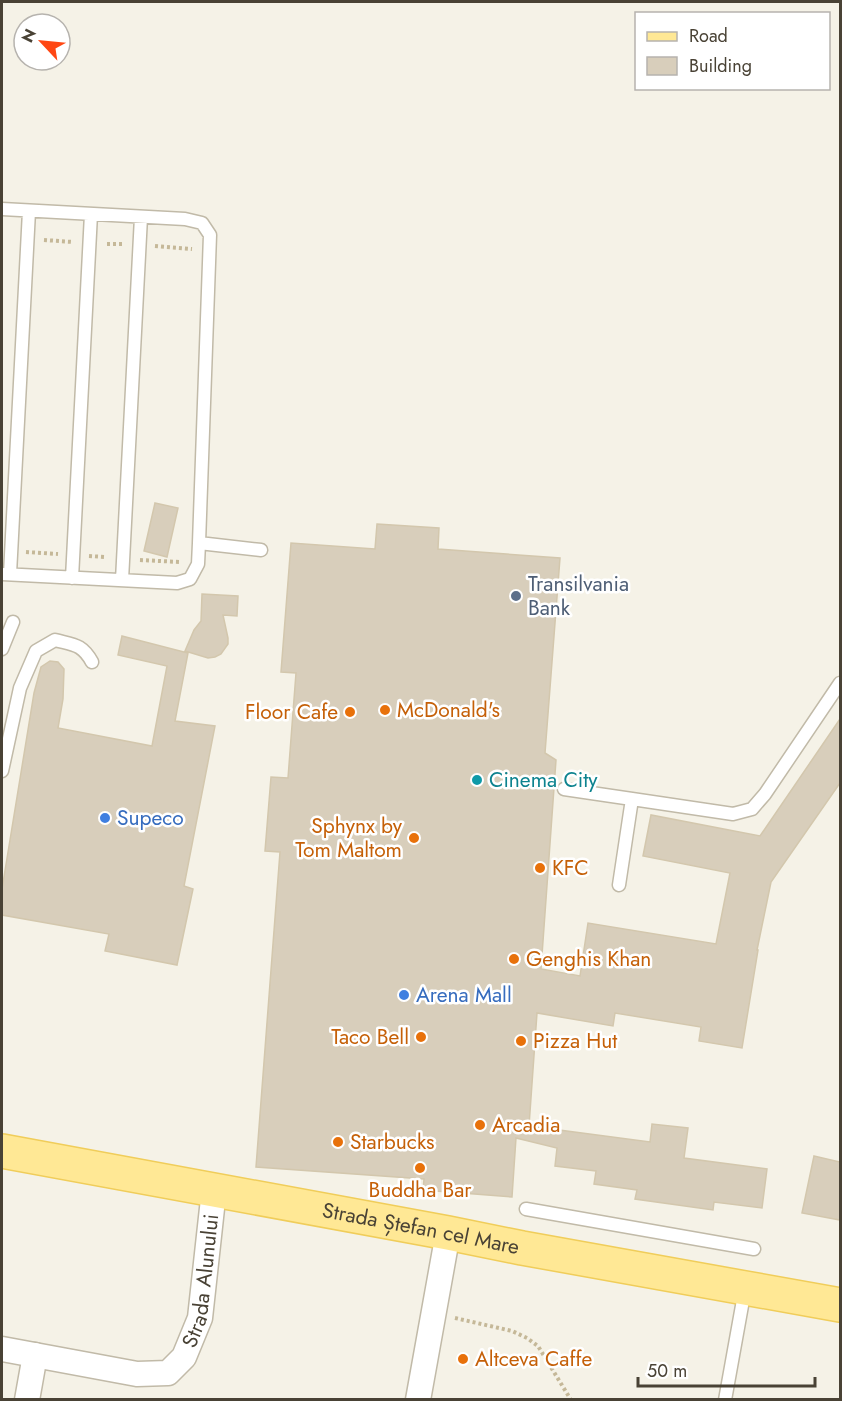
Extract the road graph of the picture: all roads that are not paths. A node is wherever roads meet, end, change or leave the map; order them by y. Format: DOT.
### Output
graph roads {
  1 [pos="2,209"];
  2 [pos="29,211"];
  3 [pos="91,214"];
  4 [pos="141,217"];
  5 [pos="199,543"];
  6 [pos="261,550"];
  7 [pos="6,574"];
  8 [pos="72,578"];
  9 [pos="122,580"];
  10 [pos="13,622"];
  11 [pos="2,649"];
  12 [pos="92,662"];
  13 [pos="840,683"];
  14 [pos="2,771"];
  15 [pos="564,789"];
  16 [pos="632,799"];
  17 [pos="619,885"];
  18 [pos="2,1150"];
  19 [pos="214,1190"];
  20 [pos="526,1209"];
  21 [pos="448,1233"];
  22 [pos="754,1249"];
  23 [pos="745,1287"];
  24 [pos="840,1305"];
  25 [pos="2,1348"];
  26 [pos="35,1355"];
  27 [pos="27,1400"];
  28 [pos="418,1400"];
  29 [pos="725,1400"];
  1 -- 2 [label="lane"];
  2 -- 3 [label="lane"];
  2 -- 7 [label="lane"];
  3 -- 4 [label="lane"];
  3 -- 8 [label="lane"];
  4 -- 5 [label="lane"];
  4 -- 9 [label="lane"];
  5 -- 6 [label="lane"];
  5 -- 9 [label="lane"];
  7 -- 8 [label="lane"];
  8 -- 9 [label="lane"];
  10 -- 11 [label="lane"];
  12 -- 14 [label="lane"];
  13 -- 16 [label="lane"];
  15 -- 16 [label="lane"];
  16 -- 17 [label="lane"];
  18 -- 19 [label="main road, Strada Ștefan cel Mare"];
  19 -- 21 [label="main road, Strada Ștefan cel Mare"];
  19 -- 26 [label="street, Strada Alunului"];
  20 -- 22 [label="lane"];
  21 -- 23 [label="main road, Strada Ștefan cel Mare"];
  21 -- 28 [label="street"];
  23 -- 24 [label="main road, Strada Ștefan cel Mare"];
  23 -- 29 [label="lane"];
  25 -- 26 [label="street, Strada Alunului"];
  26 -- 27 [label="street"];
}
